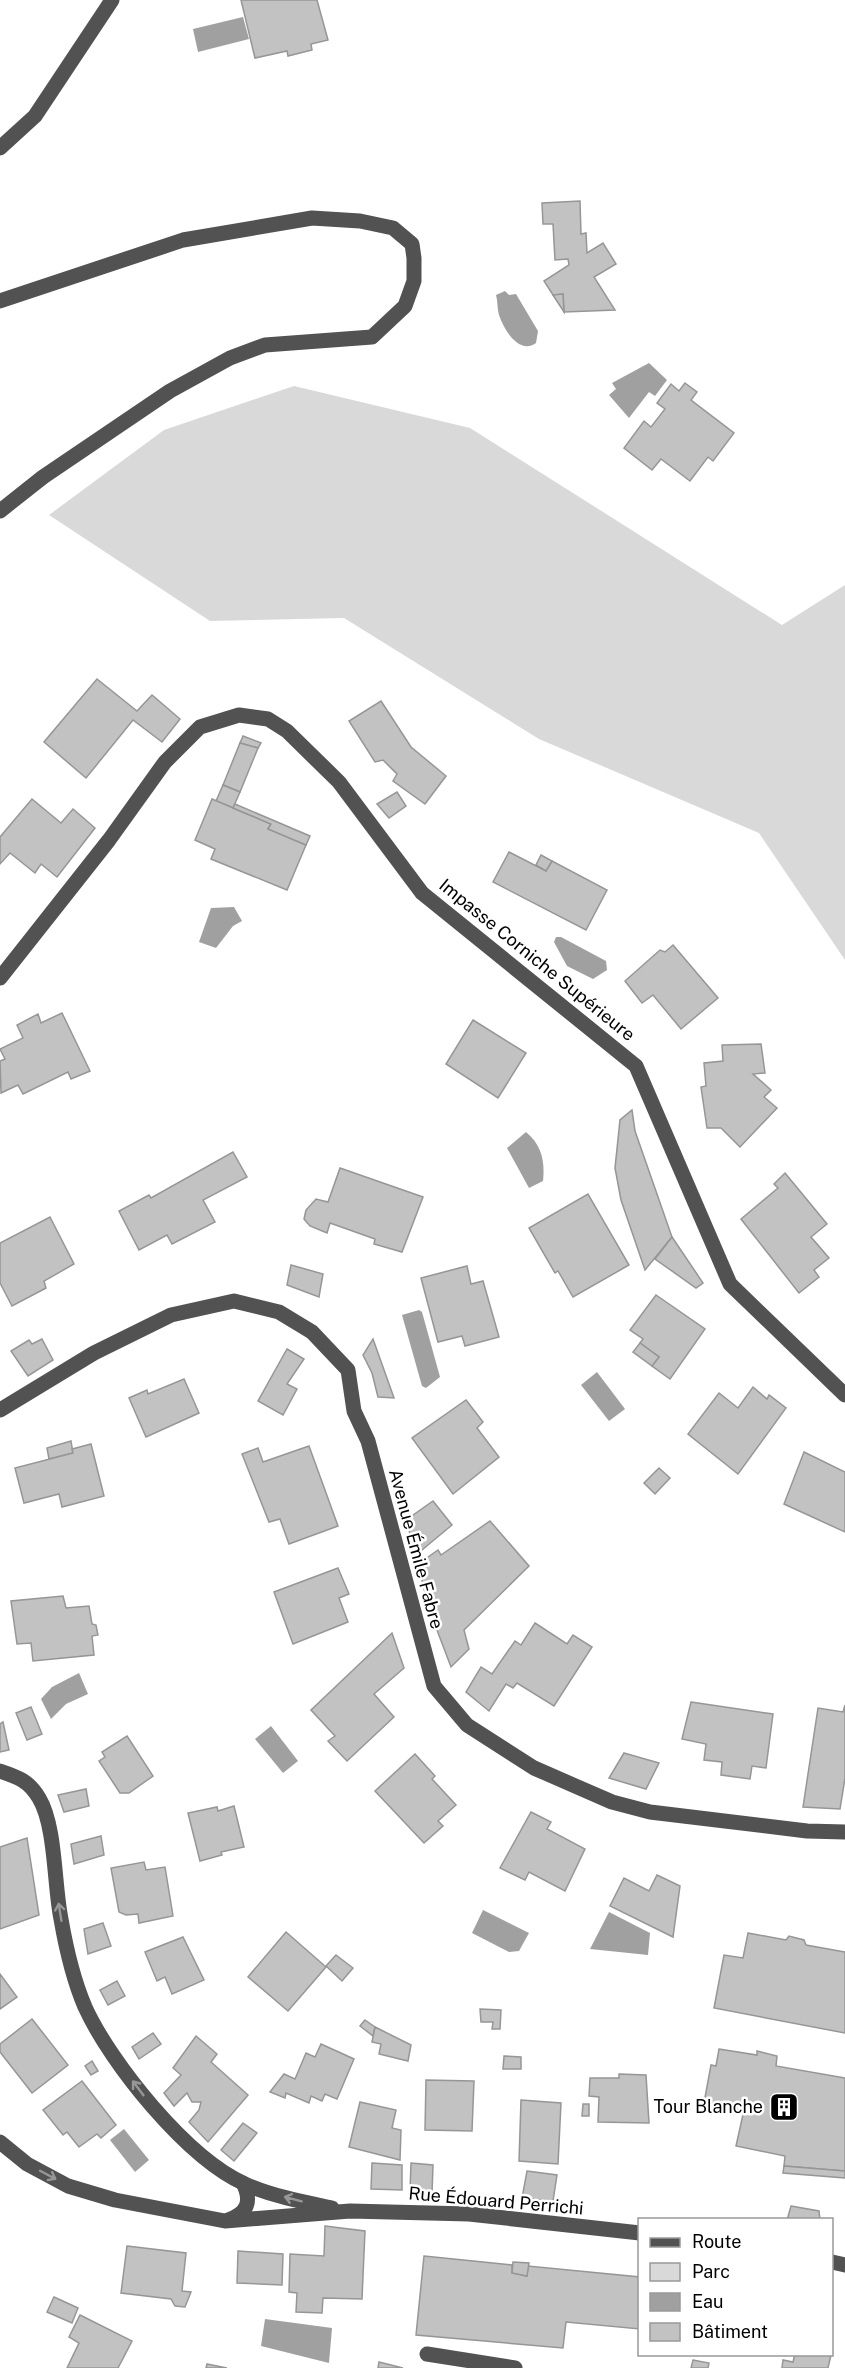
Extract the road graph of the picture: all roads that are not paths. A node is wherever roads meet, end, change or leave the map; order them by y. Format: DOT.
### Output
graph roads {
  1 [pos="112,0"];
  2 [pos="0,148"];
  3 [pos="0,301"];
  4 [pos="0,511"];
  5 [pos="0,978"];
  6 [pos="845,1395"];
  7 [pos="0,1410"];
  8 [pos="0,1771"];
  9 [pos="845,1832"];
  10 [pos="0,2142"];
  11 [pos="243,2183"];
  12 [pos="350,2211"];
  13 [pos="225,2221"];
  14 [pos="638,2233"];
  15 [pos="427,2354"];
  16 [pos="515,2368"];
  1 -- 2 [label="street"];
  3 -- 4 [label="street"];
  5 -- 6 [label="street, Impasse Corniche Supérieure"];
  7 -- 9 [label="street, Avenue Émile Fabre"];
  11 -- 8 [label="street, one-way"];
  10 -- 13 [label="street, one-way"];
  12 -- 11 [label="street, one-way"];
  11 -- 13 [label="street"];
  12 -- 13 [label="street"];
  12 -- 14 [label="street, Rue Édouard Perrichi"];
  15 -- 16 [label="street"];
}
